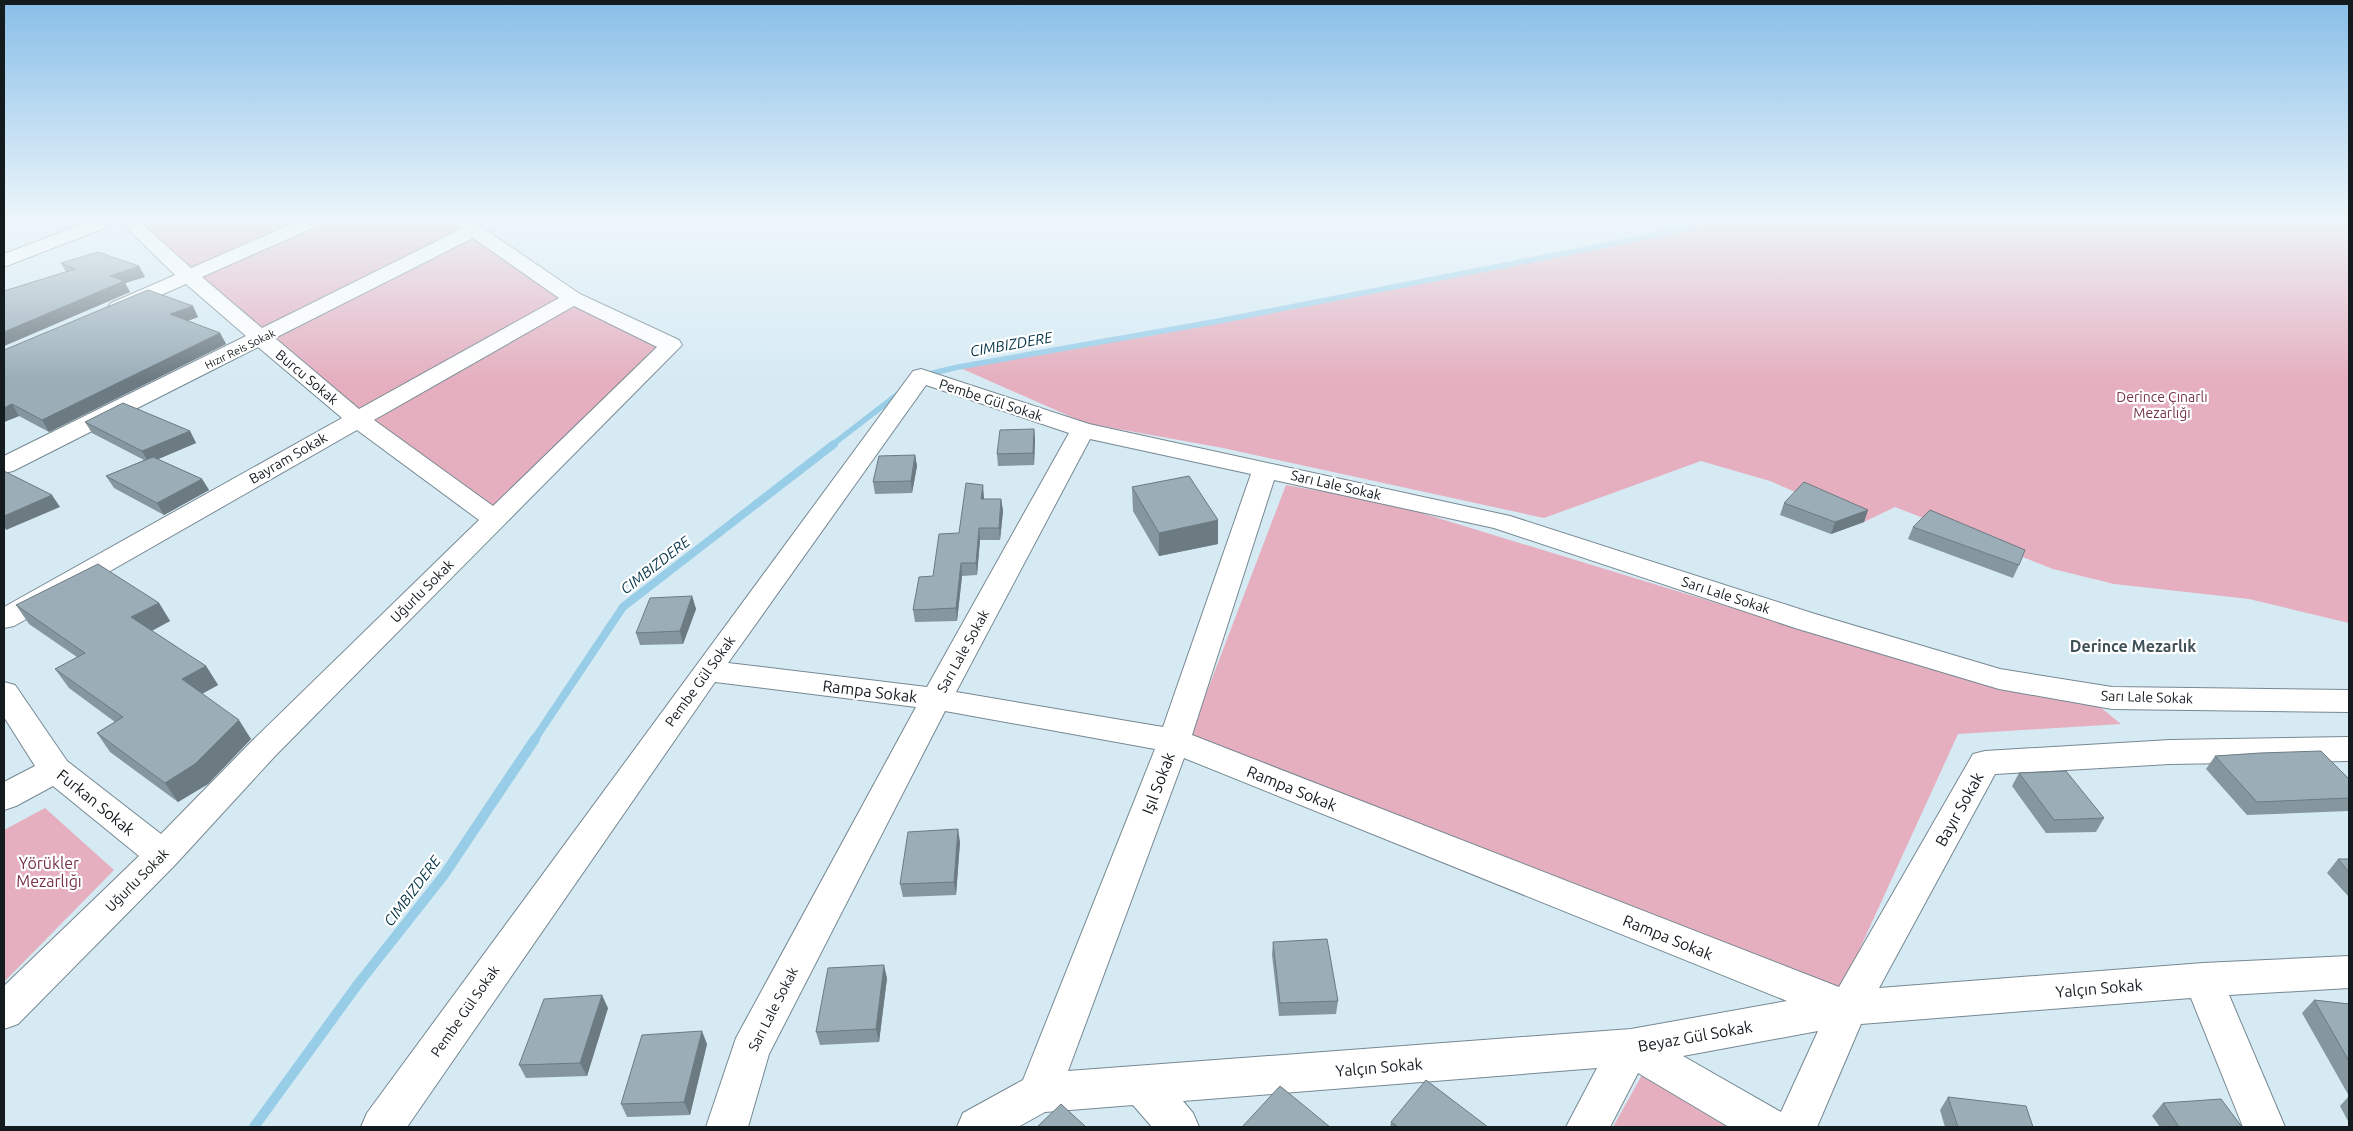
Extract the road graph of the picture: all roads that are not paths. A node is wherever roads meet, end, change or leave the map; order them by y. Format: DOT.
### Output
graph roads {
  1 [pos="191,275"];
  2 [pos="379,275"];
  3 [pos="539,275"];
  4 [pos="188,276"];
  5 [pos="573,298"];
  6 [pos="100,314"];
  7 [pos="261,339"];
  8 [pos="357,419"];
  9 [pos="1084,430"];
  10 [pos="4,466"];
  11 [pos="1265,469"];
  12 [pos="495,519"];
  13 [pos="4,619"];
  14 [pos="707,670"];
  15 [pos="4,693"];
  16 [pos="936,699"];
  17 [pos="2349,701"];
  18 [pos="1174,741"];
  19 [pos="2349,749"];
  20 [pos="55,770"];
  21 [pos="4,797"];
  22 [pos="163,855"];
  23 [pos="2349,972"];
  24 [pos="2203,980"];
  25 [pos="1848,1008"];
  26 [pos="4,1012"];
  27 [pos="1631,1047"];
  28 [pos="1143,1086"];
  29 [pos="1039,1092"];
  30 [pos="382,1127"];
  31 [pos="727,1127"];
  32 [pos="978,1127"];
  33 [pos="1178,1127"];
  34 [pos="1586,1127"];
  35 [pos="1768,1127"];
  36 [pos="1796,1127"];
  37 [pos="2264,1127"];
  1 -- 4 [label="street"];
  2 -- 7 [label="street, Hızır Reis Sokak"];
  3 -- 5 [label="street, Uğurlu Sokak"];
  4 -- 6 [label="street"];
  4 -- 7 [label="street, Burcu Sokak"];
  5 -- 8 [label="street, Bayram Sokak"];
  5 -- 12 [label="street, Uğurlu Sokak"];
  7 -- 8 [label="street, Burcu Sokak"];
  7 -- 10 [label="street, Hızır Reis Sokak"];
  8 -- 12 [label="street, Burcu Sokak"];
  8 -- 13 [label="street, Bayram Sokak"];
  9 -- 11 [label="street, Sarı Lale Sokak"];
  9 -- 14 [label="street, Pembe Gül Sokak"];
  9 -- 16 [label="street, Sarı Lale Sokak"];
  11 -- 17 [label="street, Sarı Lale Sokak"];
  11 -- 18 [label="street, Işıl Sokak"];
  12 -- 22 [label="street, Uğurlu Sokak"];
  14 -- 16 [label="street, Rampa Sokak"];
  14 -- 30 [label="street, Pembe Gül Sokak"];
  15 -- 20 [label="street, Furkan Sokak"];
  16 -- 18 [label="street, Rampa Sokak"];
  16 -- 31 [label="street, Sarı Lale Sokak"];
  18 -- 25 [label="street, Rampa Sokak"];
  18 -- 29 [label="street, Işıl Sokak"];
  19 -- 25 [label="street, Bayır Sokak"];
  20 -- 21 [label="street"];
  20 -- 22 [label="street, Furkan Sokak"];
  22 -- 26 [label="street, Uğurlu Sokak"];
  23 -- 24 [label="street, Yalçın Sokak"];
  24 -- 25 [label="street, Yalçın Sokak"];
  24 -- 37 [label="street"];
  25 -- 27 [label="street, Beyaz Gül Sokak"];
  25 -- 36 [label="street, Bayır Sokak"];
  27 -- 28 [label="street, Yalçın Sokak"];
  27 -- 34 [label="street, Beyaz Gül Sokak"];
  27 -- 35 [label="street"];
  28 -- 29 [label="street, Yalçın Sokak"];
  28 -- 33 [label="street"];
  29 -- 32 [label="street, Yalçın Sokak"];
}
